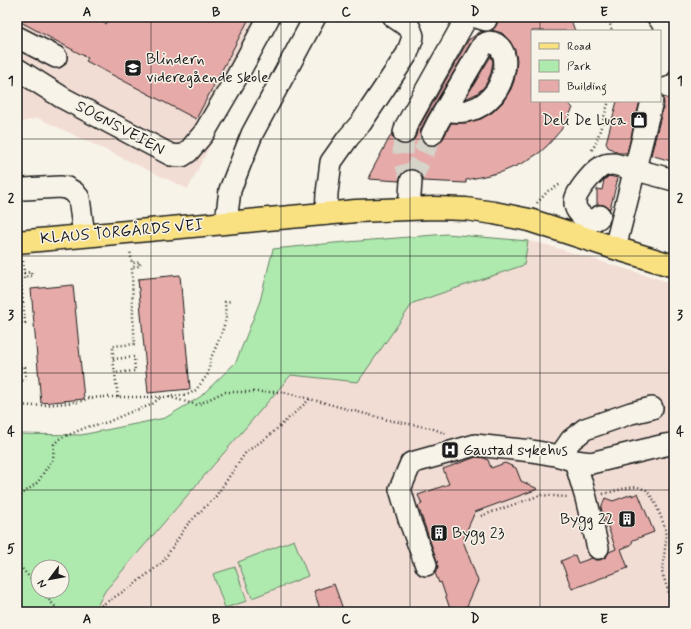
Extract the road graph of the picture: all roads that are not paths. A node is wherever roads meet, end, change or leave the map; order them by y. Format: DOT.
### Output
graph roads {
  1 [pos="269,17"];
  2 [pos="315,17"];
  3 [pos="394,17"];
  4 [pos="476,18"];
  5 [pos="667,29"];
  6 [pos="17,37"];
  7 [pos="56,57"];
  8 [pos="661,62"];
  9 [pos="18,73"];
  10 [pos="652,102"];
  11 [pos="445,110"];
  12 [pos="404,133"];
  13 [pos="432,134"];
  14 [pos="635,169"];
  15 [pos="674,180"];
  16 [pos="411,181"];
  17 [pos="24,190"];
  18 [pos="409,209"];
  19 [pos="326,214"];
  20 [pos="600,216"];
  21 [pos="226,222"];
  22 [pos="84,235"];
  23 [pos="615,248"];
  24 [pos="20,249"];
  25 [pos="674,266"];
  26 [pos="652,408"];
  27 [pos="674,444"];
  28 [pos="567,459"];
  29 [pos="598,548"];
  30 [pos="426,565"];
  1 -- 9 [label="lane, SOGNSVEIEN"];
  2 -- 21 [label="lane, KLAUS TORGÅRDS VEI"];
  3 -- 19 [label="lane"];
  4 -- 12 [label="lane"];
  5 -- 8 [label="lane"];
  6 -- 7 [label="lane"];
  10 -- 14 [label="lane"];
  11 -- 13 [label="lane"];
  14 -- 15 [label="lane"];
  14 -- 20 [label="lane"];
  14 -- 23 [label="lane"];
  16 -- 18 [label="lane"];
  17 -- 22 [label="lane"];
  18 -- 19 [label="main road, KLAUS TORGÅRDS VEI"];
  18 -- 23 [label="main road, KLAUS TORGÅRDS VEI"];
  19 -- 21 [label="main road, KLAUS TORGÅRDS VEI"];
  21 -- 22 [label="main road, KLAUS TORGÅRDS VEI"];
  22 -- 24 [label="main road, KLAUS TORGÅRDS VEI"];
  23 -- 25 [label="main road, KLAUS TORGÅRDS VEI"];
  26 -- 28 [label="lane"];
  27 -- 28 [label="lane"];
  28 -- 29 [label="lane"];
  28 -- 30 [label="lane"];
}
